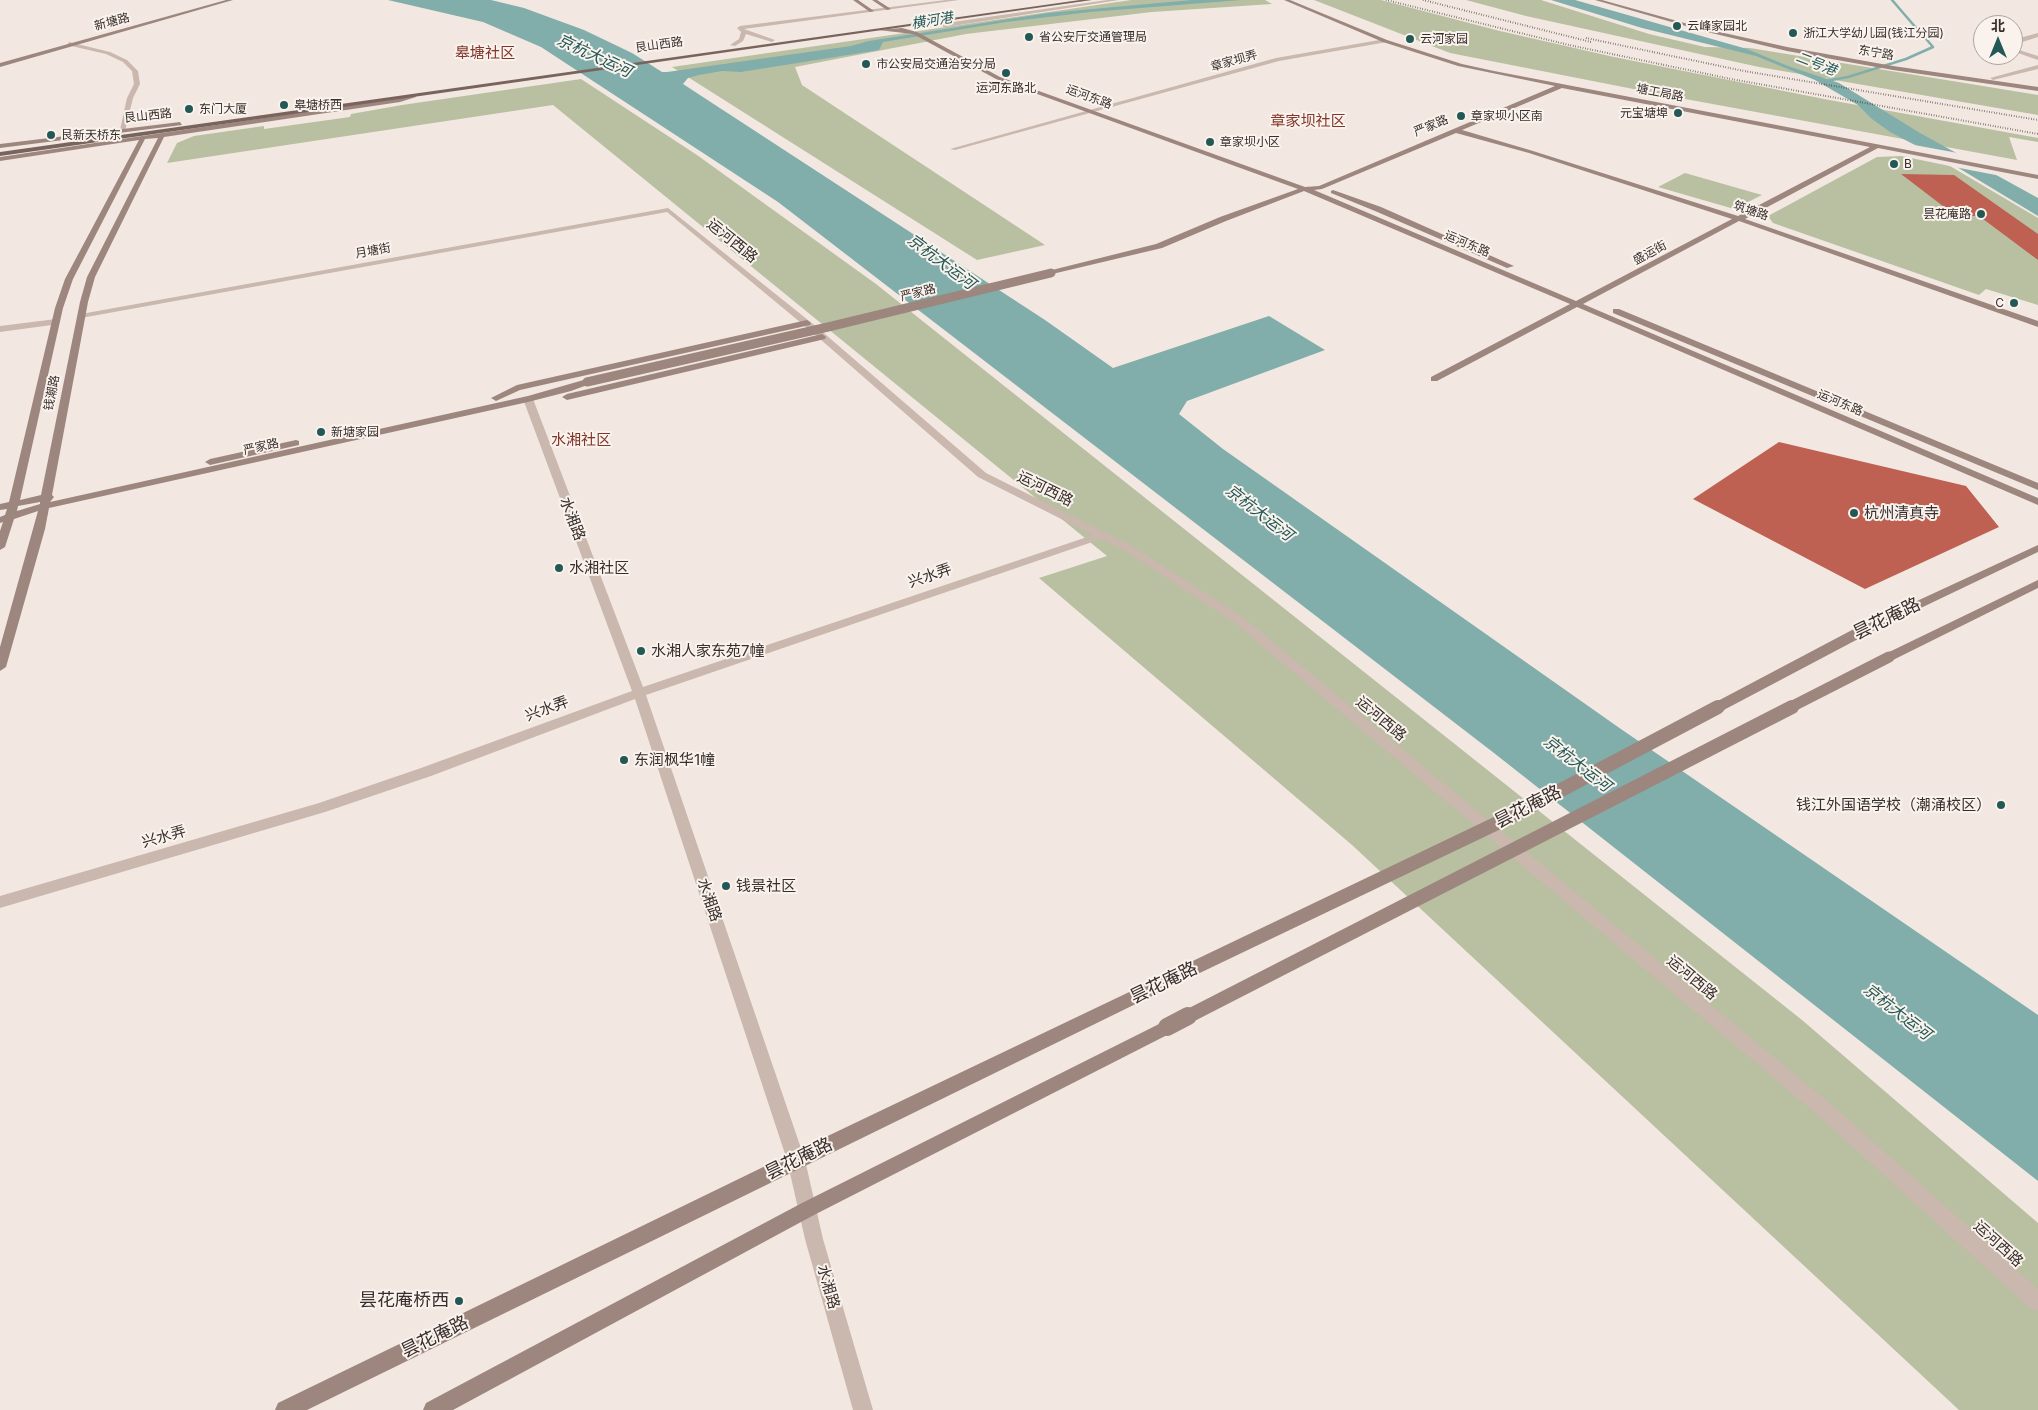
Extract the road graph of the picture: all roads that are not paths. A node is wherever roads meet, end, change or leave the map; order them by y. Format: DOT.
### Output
graph roads {
  1 [pos="215,0"];
  2 [pos="231,0"];
  3 [pos="855,0"];
  4 [pos="874,0"];
  5 [pos="957,0"];
  6 [pos="1052,0"];
  7 [pos="1090,0"];
  8 [pos="1117,0"];
  9 [pos="1286,0"];
  10 [pos="1298,0"];
  11 [pos="1597,0"];
  12 [pos="1613,0"];
  13 [pos="889,9"];
  14 [pos="872,11"];
  15 [pos="924,24"];
  16 [pos="881,30"];
  17 [pos="744,32"];
  18 [pos="925,35"];
  19 [pos="2038,35"];
  20 [pos="2023,39"];
  21 [pos="772,40"];
  22 [pos="1385,41"];
  23 [pos="69,44"];
  24 [pos="733,45"];
  25 [pos="2023,53"];
  26 [pos="2038,58"];
  27 [pos="0,59"];
  28 [pos="0,65"];
  29 [pos="2038,67"];
  30 [pos="562,72"];
  31 [pos="1993,78"];
  32 [pos="1562,83"];
  33 [pos="1551,84"];
  34 [pos="2038,84"];
  35 [pos="2038,89"];
  36 [pos="414,96"];
  37 [pos="1100,109"];
  38 [pos="1091,110"];
  39 [pos="180,124"];
  40 [pos="123,130"];
  41 [pos="1454,130"];
  42 [pos="162,135"];
  43 [pos="109,137"];
  44 [pos="143,138"];
  45 [pos="0,146"];
  46 [pos="1877,146"];
  47 [pos="953,148"];
  48 [pos="0,153"];
  49 [pos="1375,156"];
  50 [pos="0,159"];
  51 [pos="2038,170"];
  52 [pos="2038,177"];
  53 [pos="1318,184"];
  54 [pos="1306,186"];
  55 [pos="668,210"];
  56 [pos="1739,218"];
  57 [pos="1586,299"];
  58 [pos="1577,304"];
  59 [pos="81,316"];
  60 [pos="56,322"];
  61 [pos="807,323"];
  62 [pos="2038,324"];
  63 [pos="0,329"];
  64 [pos="822,337"];
  65 [pos="1434,379"];
  66 [pos="587,382"];
  67 [pos="496,398"];
  68 [pos="528,399"];
  69 [pos="2038,487"];
  70 [pos="46,502"];
  71 [pos="2038,502"];
  72 [pos="14,504"];
  73 [pos="0,507"];
  74 [pos="5,519"];
  75 [pos="1102,535"];
  76 [pos="0,547"];
  77 [pos="2038,548"];
  78 [pos="2038,584"];
  79 [pos="0,667"];
  80 [pos="638,693"];
  81 [pos="0,902"];
  82 [pos="796,1160"];
  83 [pos="808,1209"];
  84 [pos="2038,1302"];
  85 [pos="285,1410"];
  86 [pos="433,1410"];
  87 [pos="863,1410"];
  1 -- 27 [label="main road, 新塘路"];
  2 -- 23 [label="main road, 新塘路"];
  3 -- 14 [label="main road"];
  4 -- 13 [label="main road"];
  5 -- 13 [label="street"];
  6 -- 21 [label="main road, 艮山西路"];
  7 -- 15 [label="main road, 艮山西路"];
  8 -- 15 [label="street, 艮山西路"];
  9 -- 22 [label="main road, 塘工局路"];
  10 -- 32 [label="main road, 塘工局路"];
  11 -- 35 [label="main road, 东宁路"];
  12 -- 31 [label="main road, 东宁路"];
  13 -- 14 [label="street"];
  14 -- 17 [label="street"];
  15 -- 16 [label="main road, 艮山西路"];
  15 -- 18 [label="main road"];
  16 -- 18 [label="main road, 运河东路"];
  16 -- 30 [label="main road, 艮山西路"];
  17 -- 21 [label="street"];
  17 -- 24 [label="street"];
  18 -- 37 [label="main road, 运河东路"];
  18 -- 38 [label="main road, 运河东路"];
  19 -- 20 [label="street"];
  21 -- 24 [label="main road, 艮山西路"];
  22 -- 33 [label="main road, 塘工局路"];
  22 -- 37 [label="street, 章家坝弄"];
  23 -- 28 [label="main road, 新塘路"];
  23 -- 40 [label="street"];
  24 -- 30 [label="main road, 艮山西路"];
  25 -- 26 [label="street"];
  29 -- 31 [label="street"];
  30 -- 36 [label="main road, 艮山西路"];
  30 -- 39 [label="main road, 艮山西路"];
  31 -- 34 [label="main road, 东宁路"];
  32 -- 33 [label="main road, 塘工局路"];
  32 -- 41 [label="main road, 严家路"];
  32 -- 46 [label="main road, 塘工局路"];
  32 -- 51 [label="main road, 塘工局路"];
  33 -- 49 [label="main road, 严家路"];
  36 -- 42 [label="main road, 艮山西路"];
  36 -- 43 [label="main road, 艮山西路"];
  37 -- 38 [label="street, 章家坝弄"];
  37 -- 54 [label="main road, 运河东路"];
  38 -- 47 [label="street, 章家坝弄"];
  38 -- 54 [label="main road, 运河东路"];
  39 -- 40 [label="main road, 艮山西路"];
  39 -- 43 [label="main road, 艮山西路"];
  40 -- 45 [label="main road, 艮山西路"];
  41 -- 53 [label="main road, 严家路"];
  41 -- 56 [label="main road, 筑塘路"];
  42 -- 44 [label="main road, 艮山西路"];
  42 -- 59 [label="main road, 钱潮路"];
  43 -- 48 [label="main road, 艮山西路"];
  44 -- 50 [label="main road, 艮山西路"];
  44 -- 60 [label="main road, 钱潮路"];
  46 -- 52 [label="main road, 塘工局路"];
  46 -- 56 [label="main road, 盛运街"];
  53 -- 54 [label="main road, 严家路"];
  53 -- 57 [label="main road, 运河东路"];
  54 -- 58 [label="main road, 运河东路"];
  54 -- 66 [label="main road, 严家路, bridge"];
  55 -- 59 [label="street, 月塘街"];
  55 -- 61 [label="street, 运河西路"];
  56 -- 57 [label="main road, 盛运街"];
  56 -- 62 [label="main road, 筑塘路"];
  57 -- 58 [label="main road, 盛运街"];
  57 -- 69 [label="main road, 运河东路"];
  58 -- 65 [label="main road, 盛运街"];
  58 -- 71 [label="main road, 运河东路"];
  59 -- 70 [label="main road, 钱潮路"];
  60 -- 63 [label="street"];
  60 -- 72 [label="main road, 钱潮路"];
  61 -- 64 [label="street, 运河西路"];
  61 -- 67 [label="main road, 严家路"];
  64 -- 68 [label="main road, 严家路"];
  64 -- 75 [label="street, 运河西路"];
  66 -- 67 [label="main road, 严家路"];
  66 -- 68 [label="main road, 严家路"];
  67 -- 70 [label="main road, 严家路"];
  68 -- 70 [label="main road, 严家路"];
  68 -- 80 [label="street, 水湘路"];
  70 -- 72 [label="main road, 严家路"];
  70 -- 74 [label="main road, 严家路"];
  70 -- 79 [label="main road, 钱潮路"];
  72 -- 73 [label="main road, 严家路"];
  72 -- 74 [label="main road, 钱潮路"];
  74 -- 76 [label="main road, 钱潮路"];
  75 -- 80 [label="street, 兴水弄"];
  75 -- 84 [label="street, 运河西路"];
  77 -- 82 [label="main road, 昙花庵路, bridge"];
  78 -- 83 [label="main road, 昙花庵路, bridge"];
  80 -- 81 [label="street, 兴水弄"];
  80 -- 82 [label="street, 水湘路"];
  82 -- 83 [label="street, 水湘路"];
  82 -- 85 [label="main road, 昙花庵路"];
  83 -- 86 [label="main road, 昙花庵路"];
  83 -- 87 [label="street, 水湘路"];
}
